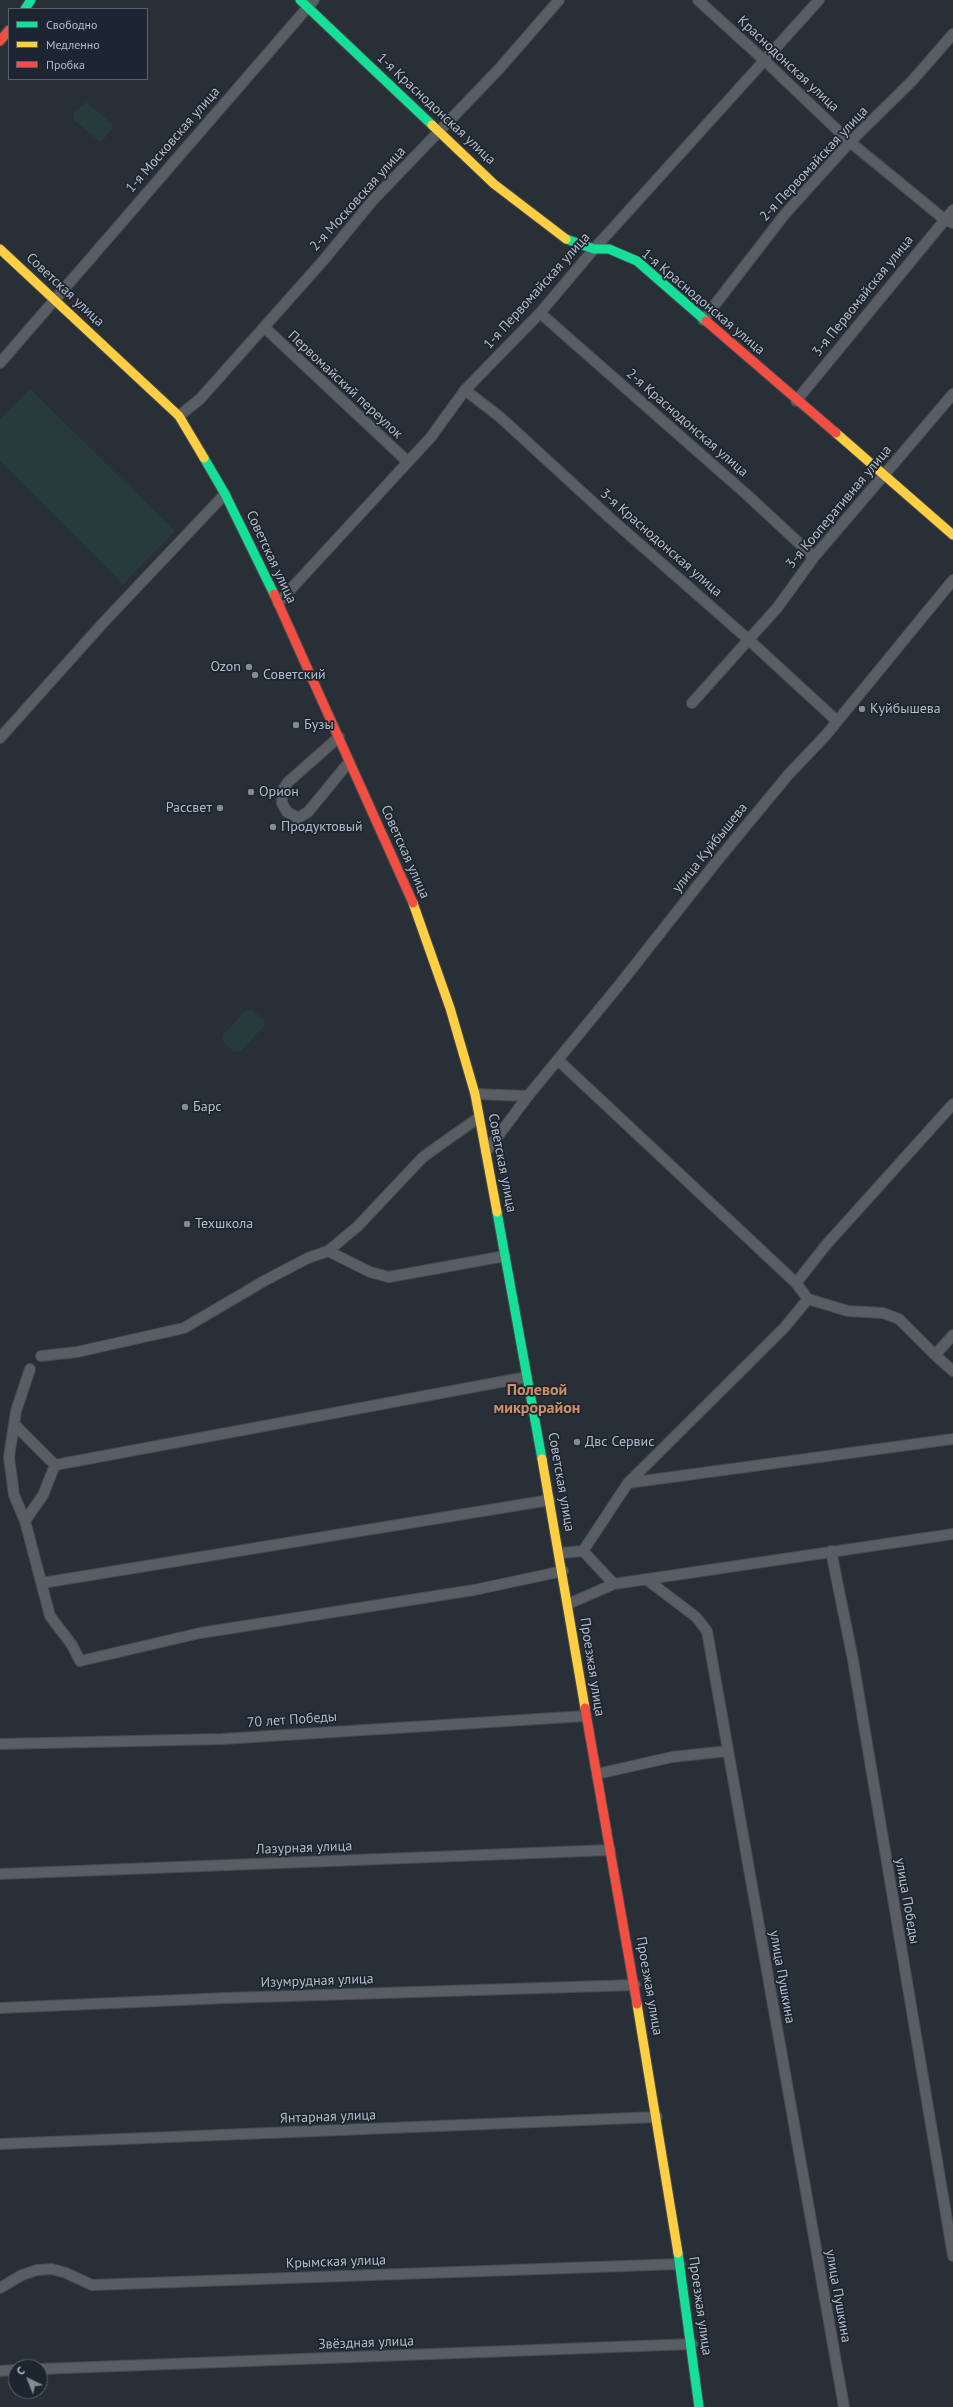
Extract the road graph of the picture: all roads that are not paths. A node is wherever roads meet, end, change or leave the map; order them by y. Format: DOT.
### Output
graph roads {
  1 [pos="559,0"];
  2 [pos="698,0"];
  3 [pos="819,0"];
  4 [pos="307,2"];
  5 [pos="8,31"];
  6 [pos="953,34"];
  7 [pos="0,41"];
  8 [pos="765,60"];
  9 [pos="439,131"];
  10 [pos="850,142"];
  11 [pos="953,210"];
  12 [pos="948,221"];
  13 [pos="0,249"];
  14 [pos="594,249"];
  15 [pos="55,300"];
  16 [pos="540,313"];
  17 [pos="703,320"];
  18 [pos="264,328"];
  19 [pos="0,363"];
  20 [pos="465,390"];
  21 [pos="953,394"];
  22 [pos="796,401"];
  23 [pos="179,416"];
  24 [pos="408,462"];
  25 [pos="883,476"];
  26 [pos="225,494"];
  27 [pos="953,535"];
  28 [pos="814,557"];
  29 [pos="953,580"];
  30 [pos="278,603"];
  31 [pos="749,640"];
  32 [pos="692,703"];
  33 [pos="836,721"];
  34 [pos="339,737"];
  35 [pos="0,738"];
  36 [pos="350,762"];
  37 [pos="558,1060"];
  38 [pos="475,1094"];
  39 [pos="528,1096"];
  40 [pos="953,1104"];
  41 [pos="478,1118"];
  42 [pos="486,1152"];
  43 [pos="328,1252"];
  44 [pos="505,1256"];
  45 [pos="796,1283"];
  46 [pos="808,1299"];
  47 [pos="953,1335"];
  48 [pos="935,1354"];
  49 [pos="41,1356"];
  50 [pos="30,1369"];
  51 [pos="953,1371"];
  52 [pos="527,1377"];
  53 [pos="15,1425"];
  54 [pos="953,1439"];
  55 [pos="55,1465"];
  56 [pos="628,1483"];
  57 [pos="550,1500"];
  58 [pos="25,1521"];
  59 [pos="953,1534"];
  60 [pos="583,1551"];
  61 [pos="831,1551"];
  62 [pos="560,1553"];
  63 [pos="563,1571"];
  64 [pos="646,1579"];
  65 [pos="42,1583"];
  66 [pos="614,1584"];
  67 [pos="568,1604"];
  68 [pos="586,1716"];
  69 [pos="0,1744"];
  70 [pos="728,1751"];
  71 [pos="597,1774"];
  72 [pos="610,1850"];
  73 [pos="0,1874"];
  74 [pos="634,1985"];
  75 [pos="0,2008"];
  76 [pos="657,2117"];
  77 [pos="0,2144"];
  78 [pos="953,2256"];
  79 [pos="680,2264"];
  80 [pos="0,2288"];
  81 [pos="692,2344"];
  82 [pos="48,2369"];
  83 [pos="699,2407"];
  84 [pos="844,2407"];
  1 -- 9 [label="street, 2-я Московская улица"];
  2 -- 8 [label="street, Краснодонская улица"];
  3 -- 8 [label="street, 1-я Первомайская улица"];
  4 -- 9 [label="street, 1-я Краснодонская улица"];
  4 -- 15 [label="street, 1-я Московская улица"];
  5 -- 7 [label="street"];
  6 -- 10 [label="street, 2-я Первомайская улица"];
  8 -- 10 [label="street, Краснодонская улица"];
  8 -- 14 [label="street, 1-я Первомайская улица"];
  9 -- 14 [label="street, 1-я Краснодонская улица"];
  9 -- 18 [label="street, 2-я Московская улица"];
  10 -- 12 [label="street, Краснодонская улица"];
  10 -- 17 [label="street, 2-я Первомайская улица"];
  11 -- 12 [label="street, 3-я Первомайская улица"];
  12 -- 22 [label="street, 3-я Первомайская улица"];
  13 -- 15 [label="street, Советская улица"];
  14 -- 16 [label="street, 1-я Первомайская улица"];
  14 -- 17 [label="street, 1-я Краснодонская улица"];
  15 -- 19 [label="street, 1-я Московская улица"];
  15 -- 23 [label="street, Советская улица"];
  16 -- 20 [label="street, 1-я Первомайская улица"];
  16 -- 28 [label="street, 2-я Краснодонская улица"];
  17 -- 22 [label="street, 1-я Краснодонская улица"];
  18 -- 23 [label="street, 2-я Московская улица"];
  18 -- 24 [label="street, Первомайский переулок"];
  20 -- 24 [label="street, 1-я Первомайская улица"];
  20 -- 31 [label="street, 3-я Краснодонская улица"];
  21 -- 25 [label="street, 3-я Кооперативная улица"];
  22 -- 25 [label="street, 1-я Краснодонская улица"];
  23 -- 26 [label="street, Советская улица"];
  24 -- 30 [label="street, 1-я Первомайская улица"];
  25 -- 27 [label="street, 1-я Краснодонская улица"];
  25 -- 28 [label="street, 3-я Кооперативная улица"];
  26 -- 30 [label="street, Советская улица"];
  26 -- 35 [label="street"];
  28 -- 31 [label="street, 3-я Кооперативная улица"];
  29 -- 33 [label="street, улица Куйбышева"];
  30 -- 34 [label="street, Советская улица"];
  31 -- 32 [label="street, 3-я Кооперативная улица"];
  31 -- 33 [label="street, 3-я Краснодонская улица"];
  33 -- 37 [label="street, улица Куйбышева"];
  34 -- 36 [label="street, Советская улица"];
  34 -- 36 [label="street"];
  36 -- 38 [label="street, Советская улица"];
  37 -- 39 [label="street, улица Куйбышева"];
  37 -- 45 [label="street"];
  38 -- 39 [label="street"];
  38 -- 41 [label="street, Советская улица"];
  39 -- 42 [label="street, улица Куйбышева"];
  40 -- 45 [label="street"];
  41 -- 42 [label="street, Советская улица"];
  41 -- 43 [label="street"];
  42 -- 44 [label="street, Советская улица"];
  43 -- 44 [label="street"];
  43 -- 49 [label="street"];
  44 -- 52 [label="street, Советская улица"];
  45 -- 46 [label="street"];
  46 -- 48 [label="street"];
  46 -- 56 [label="street"];
  47 -- 48 [label="street"];
  48 -- 51 [label="street"];
  50 -- 53 [label="street"];
  52 -- 55 [label="street"];
  52 -- 57 [label="street, Советская улица"];
  53 -- 55 [label="street"];
  53 -- 58 [label="street"];
  54 -- 56 [label="street"];
  55 -- 58 [label="street"];
  56 -- 60 [label="street"];
  57 -- 62 [label="street, Советская улица"];
  57 -- 65 [label="street"];
  58 -- 65 [label="street"];
  59 -- 61 [label="street"];
  60 -- 62 [label="street"];
  60 -- 66 [label="street"];
  61 -- 64 [label="street"];
  61 -- 78 [label="street, улица Победы"];
  62 -- 63 [label="street, Советская улица"];
  63 -- 65 [label="street"];
  63 -- 67 [label="street, Проезжая улица"];
  64 -- 66 [label="street"];
  64 -- 70 [label="street, улица Пушкина"];
  66 -- 67 [label="street"];
  67 -- 68 [label="street, Проезжая улица"];
  68 -- 69 [label="street, 70 лет Победы"];
  68 -- 71 [label="street, Проезжая улица"];
  70 -- 71 [label="street"];
  70 -- 84 [label="street, улица Пушкина"];
  71 -- 72 [label="street, Проезжая улица"];
  72 -- 73 [label="street, Лазурная улица"];
  72 -- 74 [label="street, Проезжая улица"];
  74 -- 75 [label="street, Изумрудная улица"];
  74 -- 76 [label="street, Проезжая улица"];
  76 -- 77 [label="street, Янтарная улица"];
  76 -- 79 [label="street, Проезжая улица"];
  79 -- 80 [label="street, Крымская улица"];
  79 -- 81 [label="street, Проезжая улица"];
  81 -- 82 [label="street, Звёздная улица"];
  81 -- 83 [label="street, Проезжая улица"];
}
